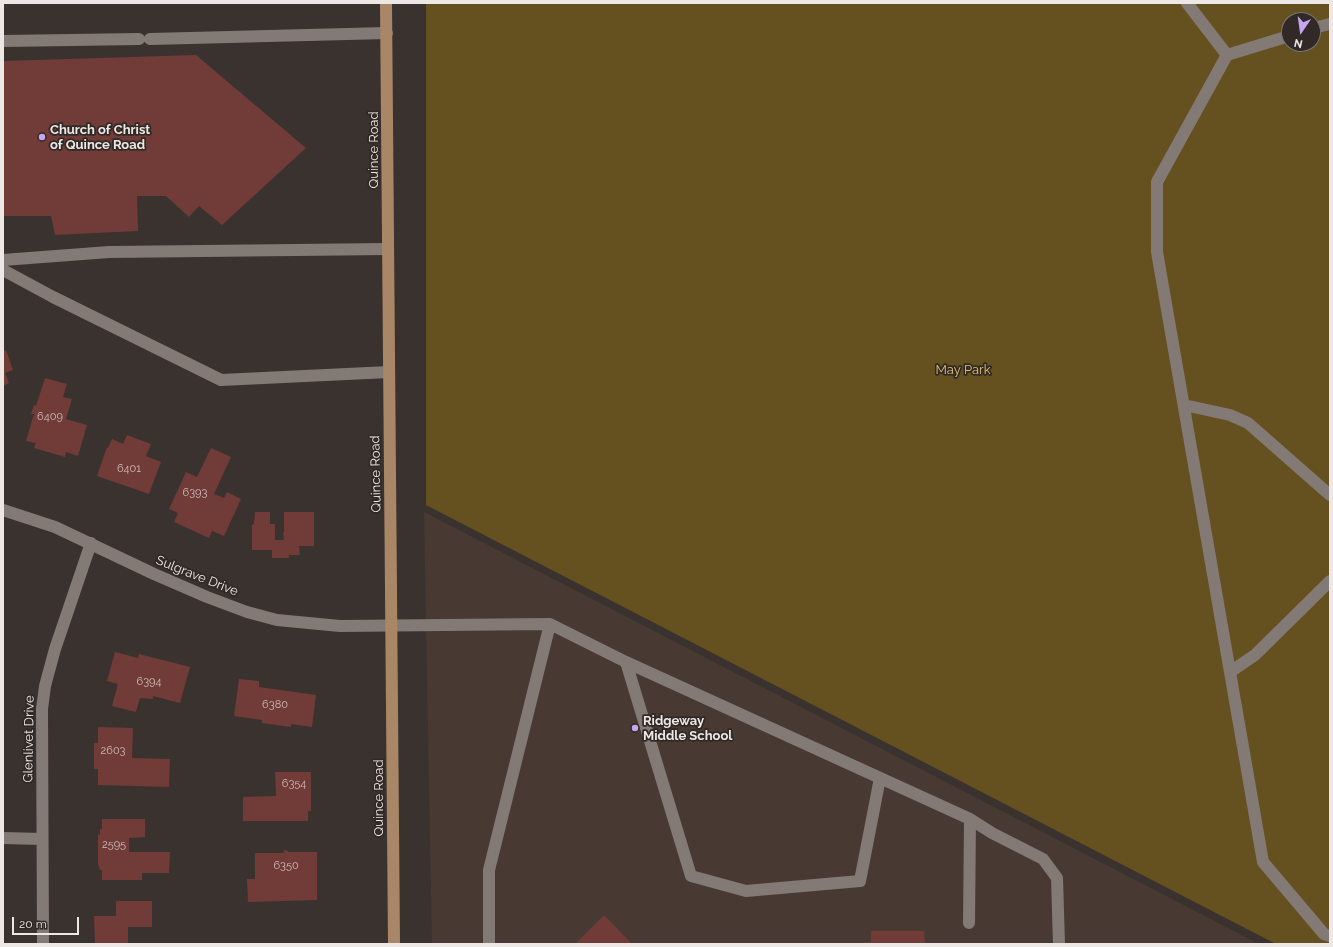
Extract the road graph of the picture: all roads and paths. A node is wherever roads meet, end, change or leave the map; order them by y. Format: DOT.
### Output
graph roads {
  1 [pos="386,3"];
  2 [pos="1187,3"];
  3 [pos="387,33"];
  4 [pos="1281,38"];
  5 [pos="3,41"];
  6 [pos="1227,55"];
  7 [pos="388,249"];
  8 [pos="3,260"];
  9 [pos="3,270"];
  10 [pos="389,372"];
  11 [pos="1184,405"];
  12 [pos="1330,495"];
  13 [pos="3,510"];
  14 [pos="91,543"];
  15 [pos="1330,581"];
  16 [pos="550,624"];
  17 [pos="392,626"];
  18 [pos="626,662"];
  19 [pos="1230,672"];
  20 [pos="880,778"];
  21 [pos="970,819"];
  22 [pos="3,838"];
  23 [pos="42,839"];
  24 [pos="969,923"];
  25 [pos="1330,936"];
  26 [pos="43,944"];
  27 [pos="394,944"];
  28 [pos="489,944"];
  29 [pos="1059,944"];
  1 -- 3 [label="main road, Quince Road"];
  2 -- 6 [label="street"];
  3 -- 5 [label="street"];
  3 -- 7 [label="main road, Quince Road"];
  4 -- 6 [label="street"];
  6 -- 11 [label="street"];
  7 -- 8 [label="street"];
  7 -- 10 [label="main road, Quince Road"];
  9 -- 10 [label="street"];
  10 -- 17 [label="main road, Quince Road"];
  11 -- 12 [label="street"];
  11 -- 19 [label="street"];
  13 -- 14 [label="street, Sulgrave Drive"];
  14 -- 17 [label="street, Sulgrave Drive"];
  14 -- 23 [label="street, Glenlivet Drive"];
  15 -- 19 [label="street"];
  16 -- 17 [label="street, Sulgrave Drive"];
  16 -- 18 [label="street"];
  16 -- 28 [label="street"];
  17 -- 27 [label="main road, Quince Road"];
  18 -- 20 [label="street"];
  18 -- 20 [label="street"];
  19 -- 25 [label="street"];
  20 -- 21 [label="street"];
  21 -- 24 [label="street"];
  21 -- 29 [label="street"];
  22 -- 23 [label="street"];
  23 -- 26 [label="street, Glenlivet Drive"];
}
